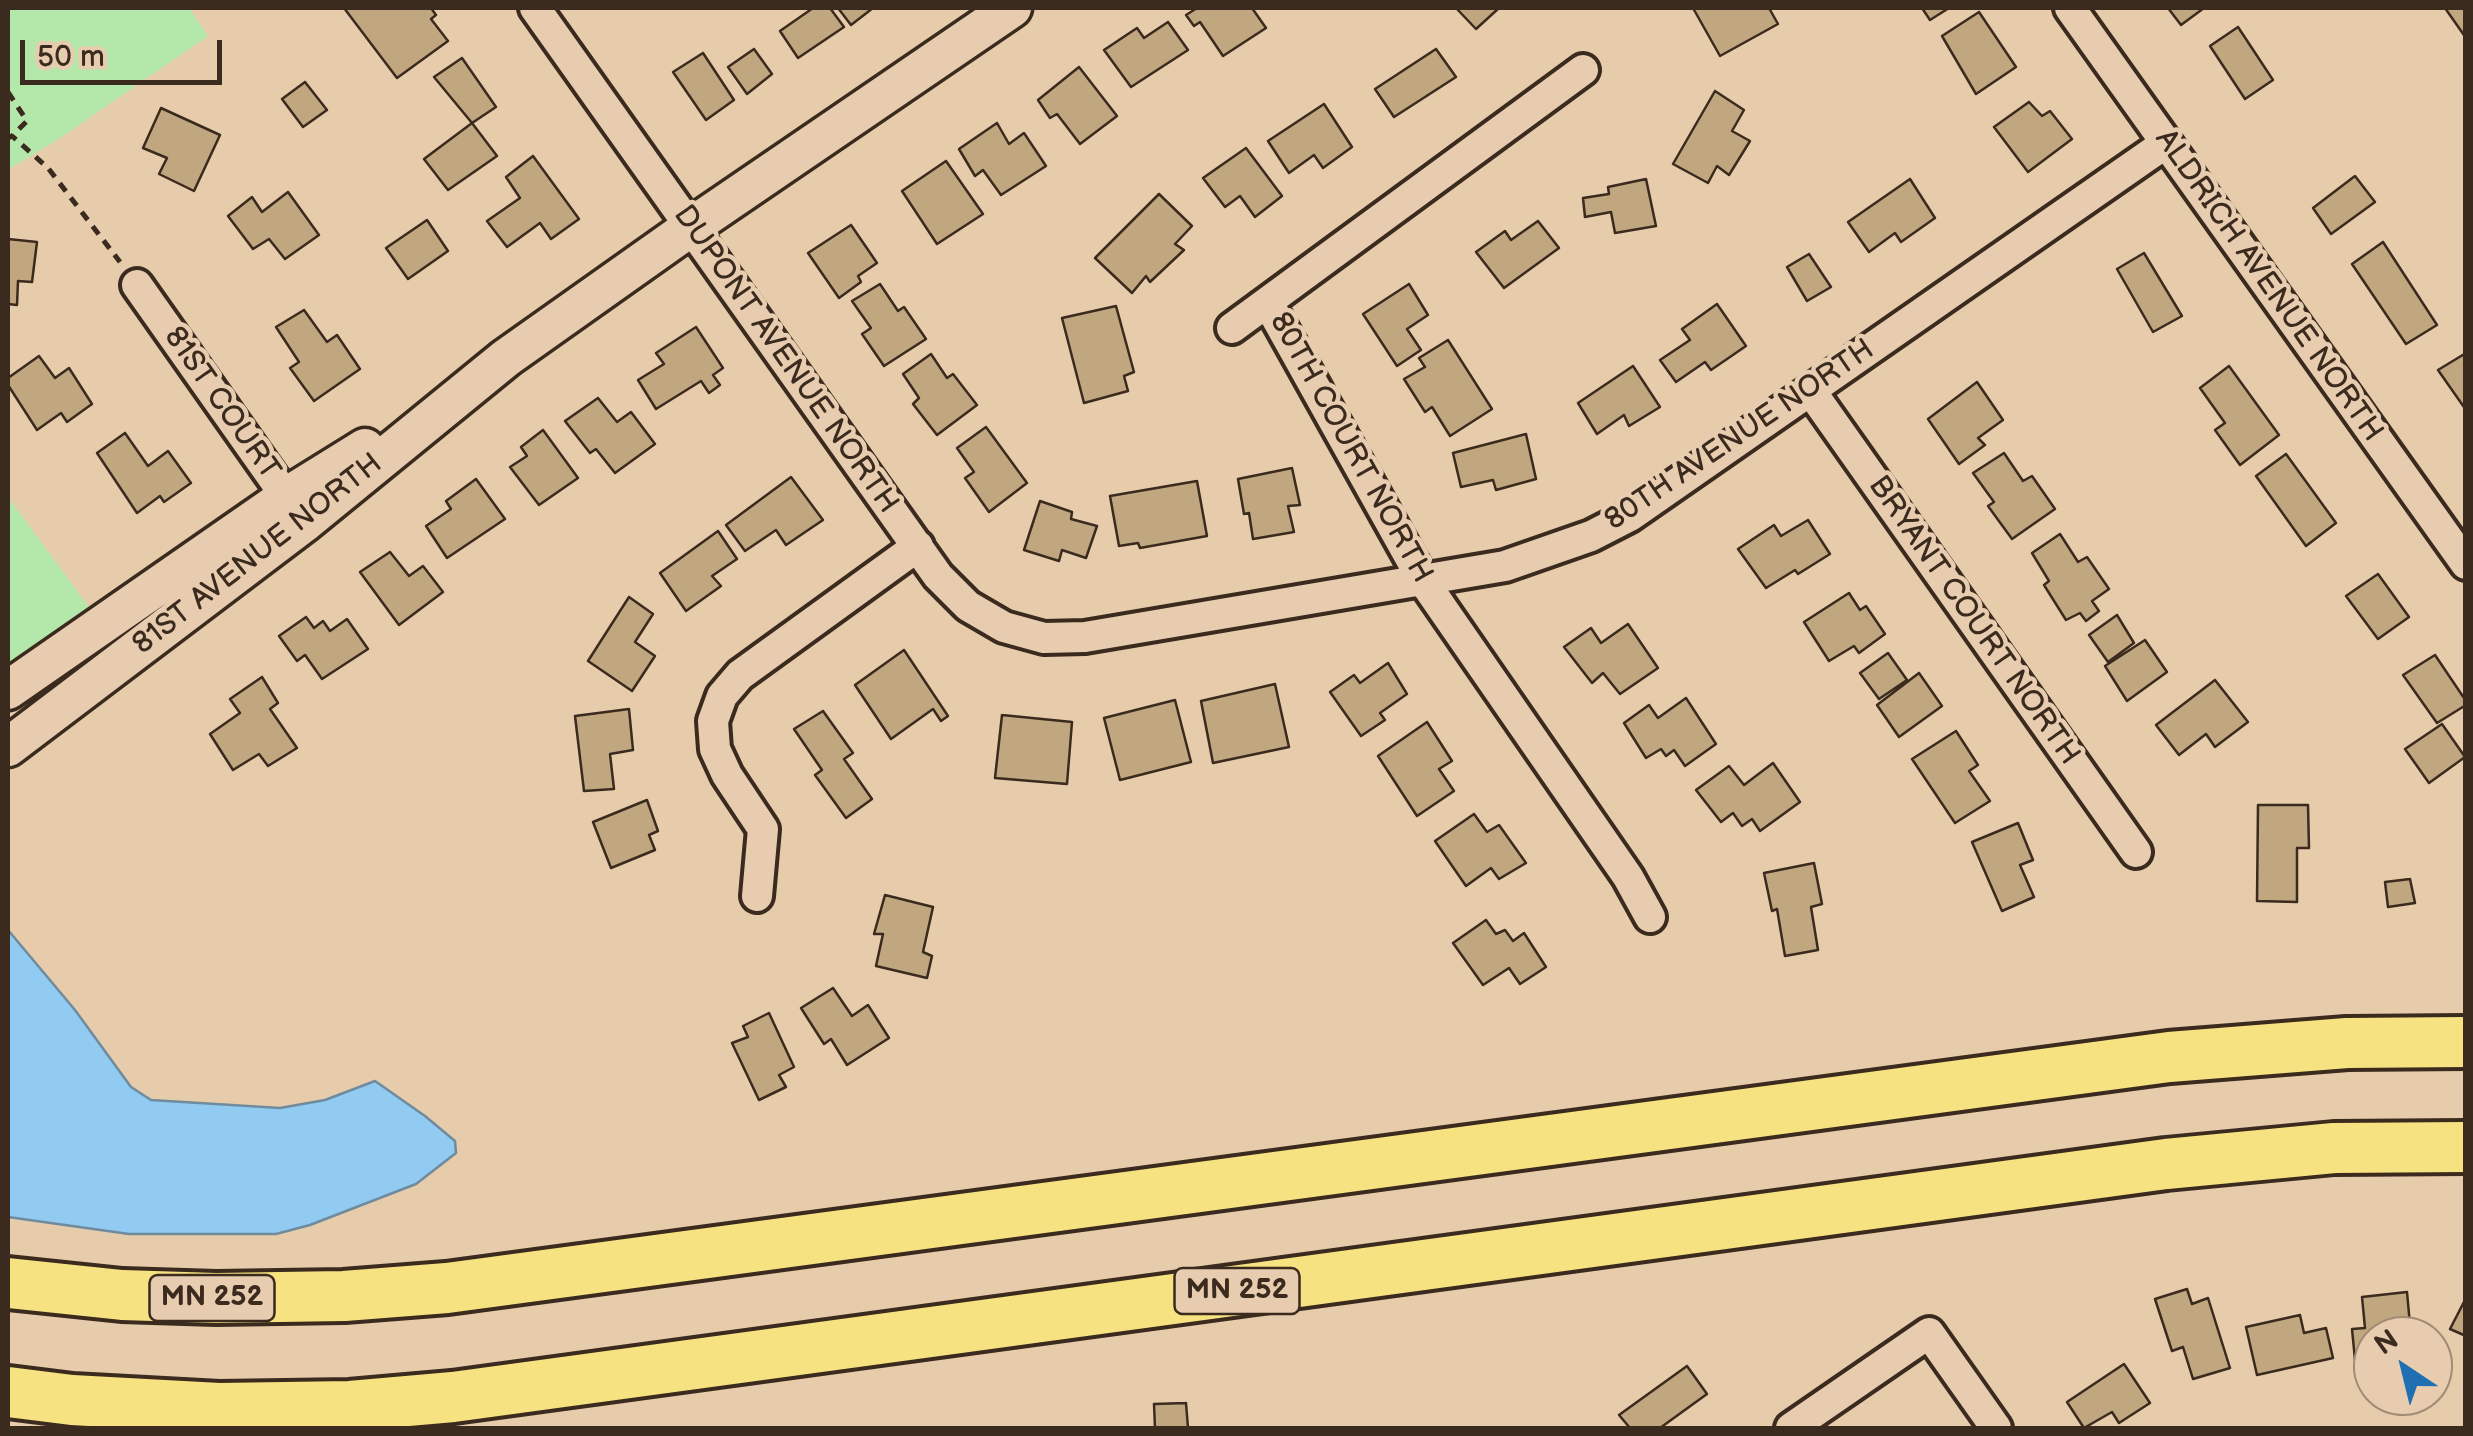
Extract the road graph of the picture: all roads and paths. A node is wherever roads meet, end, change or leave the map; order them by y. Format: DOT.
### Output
graph roads {
  1 [pos="536,8"];
  2 [pos="1012,8"];
  3 [pos="2070,8"];
  4 [pos="1583,70"];
  5 [pos="8,92"];
  6 [pos="10,137"];
  7 [pos="2166,143"];
  8 [pos="691,226"];
  9 [pos="137,285"];
  10 [pos="1268,304"];
  11 [pos="1232,328"];
  12 [pos="1810,390"];
  13 [pos="296,510"];
  14 [pos="918,546"];
  15 [pos="2466,564"];
  16 [pos="1422,579"];
  17 [pos="1085,637"];
  18 [pos="8,690"];
  19 [pos="8,747"];
  20 [pos="2136,852"];
  21 [pos="757,896"];
  22 [pos="1650,917"];
  23 [pos="2466,1042"];
  24 [pos="2466,1147"];
  25 [pos="8,1282"];
  26 [pos="8,1392"];
  27 [pos="1790,1428"];
  28 [pos="1996,1428"];
  1 -- 8 [label="street, DUPONT AVENUE NORTH"];
  2 -- 8 [label="street, 81ST AVENUE NORTH"];
  3 -- 7 [label="street, ALDRICH AVENUE NORTH"];
  4 -- 10 [label="street, 80TH COURT NORTH"];
  5 -- 6 [label="path"];
  6 -- 9 [label="path"];
  7 -- 12 [label="street, 80TH AVENUE NORTH"];
  7 -- 15 [label="street, ALDRICH AVENUE NORTH"];
  8 -- 13 [label="street, 81ST AVENUE NORTH"];
  8 -- 14 [label="street, DUPONT AVENUE NORTH"];
  9 -- 13 [label="street, 81ST COURT"];
  10 -- 11 [label="street"];
  10 -- 16 [label="street, 80TH COURT NORTH"];
  12 -- 16 [label="street, 80TH AVENUE NORTH"];
  12 -- 20 [label="street, BRYANT COURT NORTH"];
  13 -- 18 [label="street, 81ST AVENUE NORTH"];
  13 -- 19 [label="street, 81ST AVENUE NORTH"];
  14 -- 17 [label="street, DUPONT AVENUE NORTH"];
  14 -- 21 [label="street"];
  16 -- 17 [label="street, 80TH AVENUE NORTH"];
  16 -- 22 [label="street, 80TH COURT NORTH"];
  23 -- 25 [label="highway, MN 252"];
  24 -- 26 [label="highway, MN 252"];
  27 -- 28 [label="street"];
}
